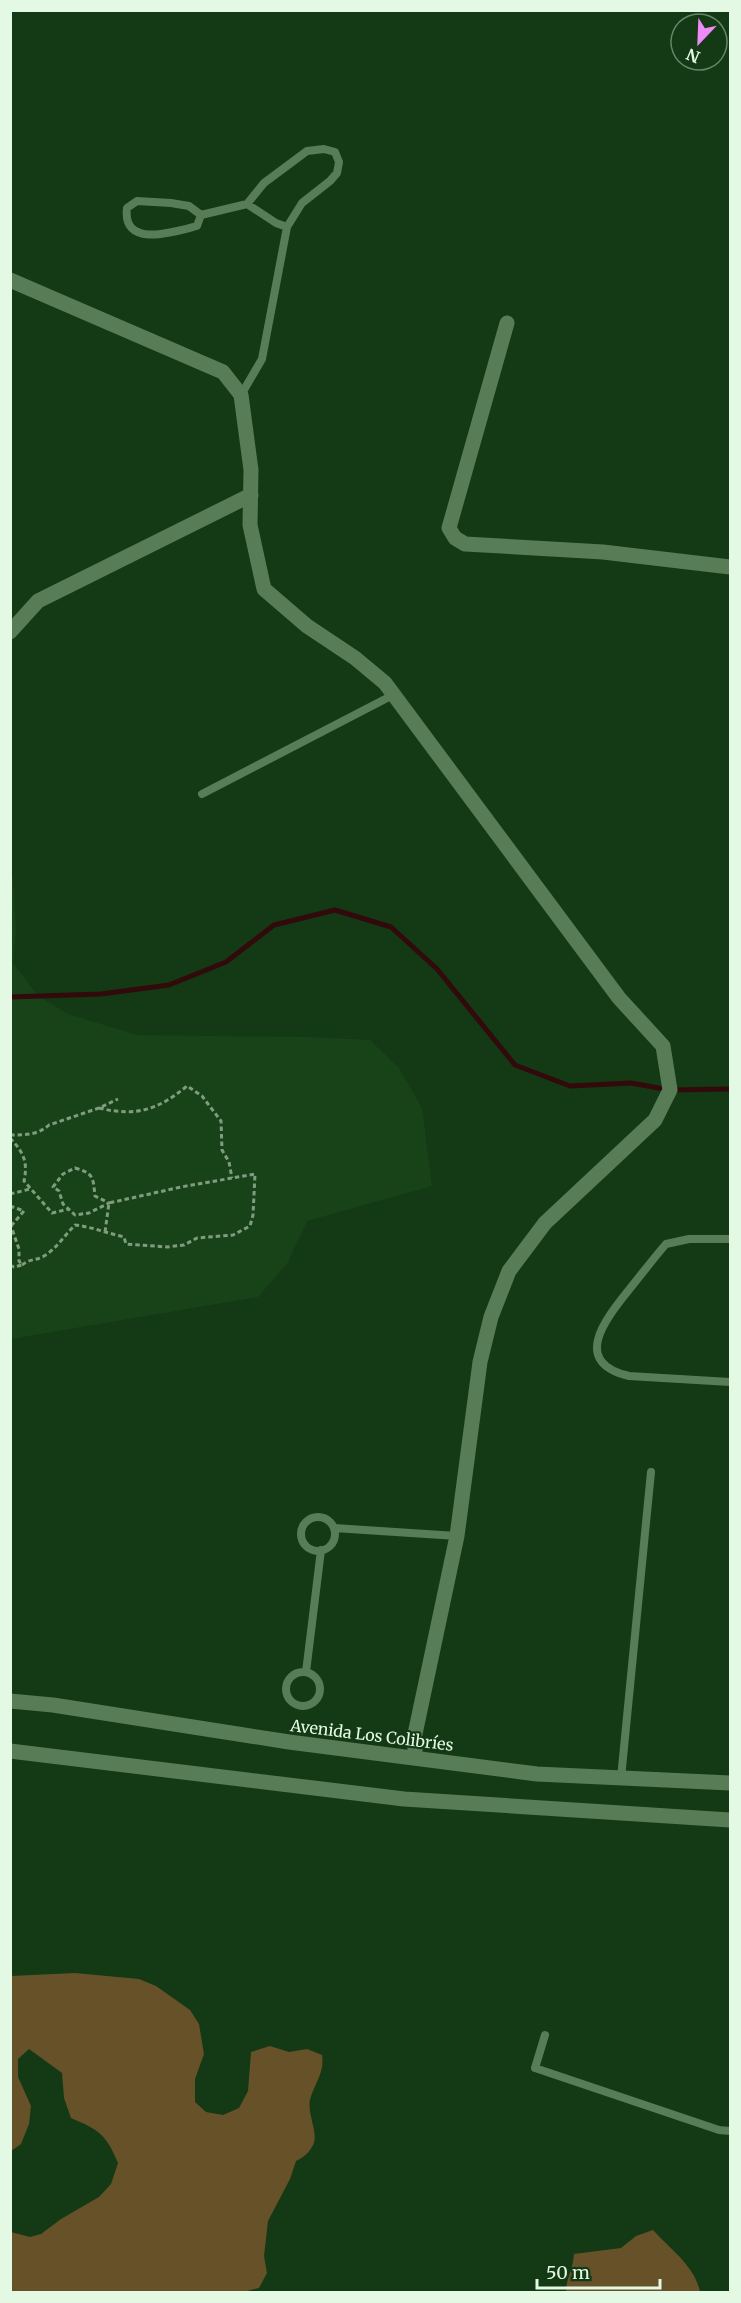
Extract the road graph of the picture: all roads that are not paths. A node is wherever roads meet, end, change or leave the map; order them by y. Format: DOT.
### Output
graph roads {
  1 [pos="247,204"];
  2 [pos="201,215"];
  3 [pos="287,227"];
  4 [pos="10,280"];
  5 [pos="507,322"];
  6 [pos="241,395"];
  7 [pos="251,495"];
  8 [pos="730,567"];
  9 [pos="10,632"];
  10 [pos="393,695"];
  11 [pos="202,794"];
  12 [pos="730,1239"];
  13 [pos="730,1382"];
  14 [pos="651,1472"];
  15 [pos="334,1528"];
  16 [pos="457,1536"];
  17 [pos="321,1550"];
  18 [pos="306,1672"];
  19 [pos="10,1701"];
  20 [pos="10,1751"];
  21 [pos="415,1758"];
  22 [pos="621,1778"];
  23 [pos="730,1783"];
  24 [pos="730,1820"];
  25 [pos="546,2035"];
  26 [pos="730,2131"];
  1 -- 2 [label="lane"];
  1 -- 3 [label="lane"];
  1 -- 3 [label="lane"];
  2 -- 2 [label="lane"];
  3 -- 6 [label="lane"];
  4 -- 6 [label="street"];
  5 -- 8 [label="street"];
  6 -- 7 [label="street"];
  7 -- 9 [label="street"];
  7 -- 10 [label="street"];
  10 -- 11 [label="lane"];
  10 -- 16 [label="street"];
  12 -- 13 [label="lane"];
  14 -- 22 [label="lane"];
  15 -- 16 [label="lane"];
  15 -- 17 [label="lane"];
  15 -- 17 [label="lane"];
  16 -- 21 [label="street"];
  17 -- 18 [label="lane"];
  18 -- 18 [label="lane"];
  19 -- 21 [label="street, Avenida Los Colibríes"];
  20 -- 24 [label="street"];
  21 -- 22 [label="street, Avenida Los Colibríes"];
  22 -- 23 [label="street, Avenida Los Colibríes"];
  25 -- 26 [label="lane"];
}
